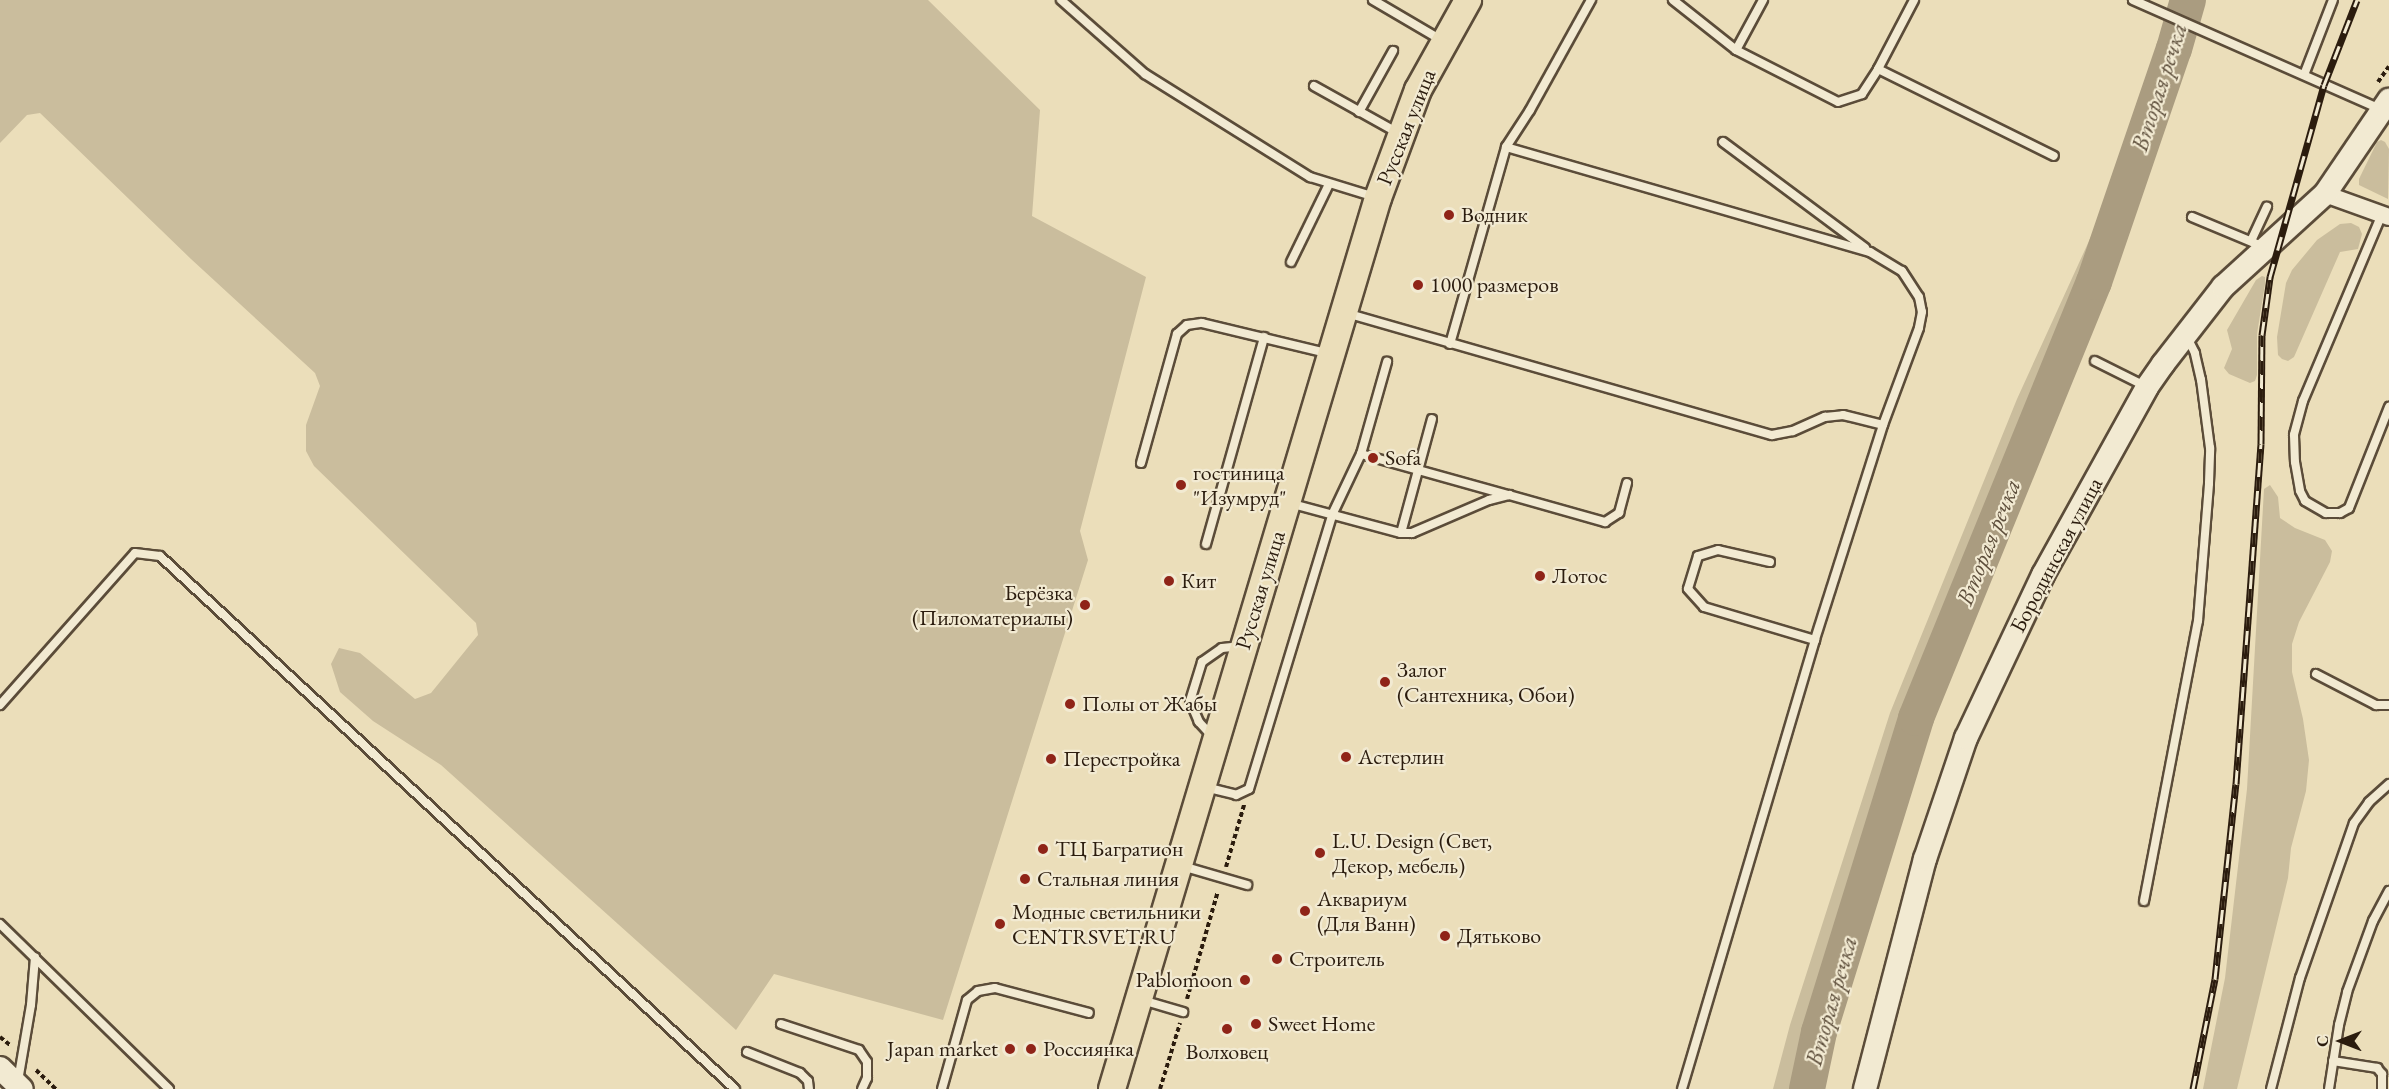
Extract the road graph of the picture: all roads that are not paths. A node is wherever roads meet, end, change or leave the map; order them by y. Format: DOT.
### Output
graph roads {
  1 [pos="1061,0"];
  2 [pos="1373,0"];
  3 [pos="1468,0"];
  4 [pos="1591,0"];
  5 [pos="1673,0"];
  6 [pos="1763,0"];
  7 [pos="1914,0"];
  8 [pos="2133,0"];
  9 [pos="2333,0"];
  10 [pos="1443,41"];
  11 [pos="1736,50"];
  12 [pos="1393,51"];
  13 [pos="1878,69"];
  14 [pos="2304,75"];
  15 [pos="1314,86"];
  16 [pos="2387,111"];
  17 [pos="1359,112"];
  18 [pos="1400,134"];
  19 [pos="1724,142"];
  20 [pos="1506,147"];
  21 [pos="2054,156"];
  22 [pos="1329,184"];
  23 [pos="2325,194"];
  24 [pos="1378,198"];
  25 [pos="2267,207"];
  26 [pos="2386,216"];
  27 [pos="2192,217"];
  28 [pos="2258,244"];
  29 [pos="1870,252"];
  30 [pos="1291,262"];
  31 [pos="1342,312"];
  32 [pos="2186,334"];
  33 [pos="1264,337"];
  34 [pos="1450,344"];
  35 [pos="1330,354"];
  36 [pos="2095,361"];
  37 [pos="1388,362"];
  38 [pos="2147,387"];
  39 [pos="2389,406"];
  40 [pos="1432,419"];
  41 [pos="1883,425"];
  42 [pos="1361,454"];
  43 [pos="1141,463"];
  44 [pos="1419,470"];
  45 [pos="1628,483"];
  46 [pos="1509,495"];
  47 [pos="1286,502"];
  48 [pos="1332,514"];
  49 [pos="1401,533"];
  50 [pos="1206,544"];
  51 [pos="1770,562"];
  52 [pos="1815,640"];
  53 [pos="1244,646"];
  54 [pos="2316,674"];
  55 [pos="0,705"];
  56 [pos="2389,705"];
  57 [pos="1216,740"];
  58 [pos="2389,784"];
  59 [pos="1202,786"];
  60 [pos="1179,865"];
  61 [pos="1247,885"];
  62 [pos="2389,891"];
  63 [pos="2144,901"];
  64 [pos="0,924"];
  65 [pos="35,957"];
  66 [pos="1139,999"];
  67 [pos="1183,1012"];
  68 [pos="1089,1013"];
  69 [pos="781,1024"];
  70 [pos="747,1052"];
  71 [pos="2333,1061"];
  72 [pos="0,1068"];
  73 [pos="19,1087"];
  74 [pos="169,1089"];
  75 [pos="735,1089"];
  76 [pos="809,1089"];
  77 [pos="862,1089"];
  78 [pos="942,1089"];
  79 [pos="1112,1089"];
  80 [pos="1682,1089"];
  81 [pos="1866,1089"];
  82 [pos="2271,1089"];
  83 [pos="2329,1089"];
  84 [pos="2382,1089"];
  1 -- 22 [label="lane"];
  2 -- 10 [label="lane"];
  3 -- 10 [label="main road, Русская улица"];
  4 -- 20 [label="lane"];
  5 -- 11 [label="lane"];
  6 -- 11 [label="lane"];
  7 -- 13 [label="lane"];
  8 -- 14 [label="lane"];
  9 -- 14 [label="lane"];
  10 -- 18 [label="main road, Русская улица"];
  11 -- 13 [label="lane"];
  12 -- 17 [label="lane"];
  13 -- 21 [label="lane"];
  14 -- 16 [label="lane"];
  15 -- 17 [label="lane"];
  16 -- 23 [label="main road, Бородинская улица"];
  17 -- 18 [label="lane"];
  18 -- 24 [label="main road, Русская улица"];
  19 -- 29 [label="lane"];
  20 -- 29 [label="lane"];
  20 -- 34 [label="lane"];
  22 -- 24 [label="lane"];
  22 -- 30 [label="lane"];
  23 -- 26 [label="street"];
  23 -- 28 [label="main road, Бородинская улица"];
  24 -- 31 [label="main road, Русская улица"];
  25 -- 28 [label="lane"];
  26 -- 39 [label="lane"];
  27 -- 28 [label="lane"];
  28 -- 32 [label="main road, Бородинская улица"];
  29 -- 41 [label="lane"];
  31 -- 34 [label="lane"];
  31 -- 35 [label="main road, Русская улица"];
  32 -- 38 [label="main road, Бородинская улица"];
  32 -- 63 [label="lane"];
  33 -- 35 [label="lane"];
  33 -- 43 [label="lane"];
  33 -- 50 [label="lane"];
  34 -- 41 [label="lane"];
  35 -- 47 [label="main road, Русская улица"];
  36 -- 38 [label="lane"];
  37 -- 42 [label="lane"];
  38 -- 81 [label="main road, Бородинская улица"];
  40 -- 44 [label="lane"];
  41 -- 52 [label="lane"];
  42 -- 44 [label="lane"];
  42 -- 48 [label="lane"];
  44 -- 46 [label="lane"];
  44 -- 49 [label="lane"];
  45 -- 46 [label="lane"];
  46 -- 49 [label="lane"];
  47 -- 48 [label="lane"];
  47 -- 53 [label="main road, Русская улица"];
  48 -- 49 [label="lane"];
  48 -- 59 [label="lane"];
  51 -- 52 [label="lane"];
  52 -- 80 [label="lane"];
  53 -- 57 [label="main road, Русская улица"];
  53 -- 57 [label="lane"];
  54 -- 56 [label="lane"];
  55 -- 75 [label="lane"];
  57 -- 59 [label="main road, Русская улица"];
  58 -- 82 [label="lane"];
  59 -- 60 [label="main road, Русская улица"];
  60 -- 61 [label="lane"];
  60 -- 66 [label="main road, Русская улица"];
  62 -- 71 [label="lane"];
  64 -- 65 [label="lane"];
  65 -- 73 [label="lane"];
  65 -- 74 [label="lane"];
  66 -- 67 [label="lane"];
  66 -- 79 [label="main road, Русская улица"];
  68 -- 78 [label="lane"];
  69 -- 77 [label="lane"];
  70 -- 76 [label="lane"];
  71 -- 83 [label="lane"];
  71 -- 84 [label="lane"];
  72 -- 73 [label="main road"];
}
